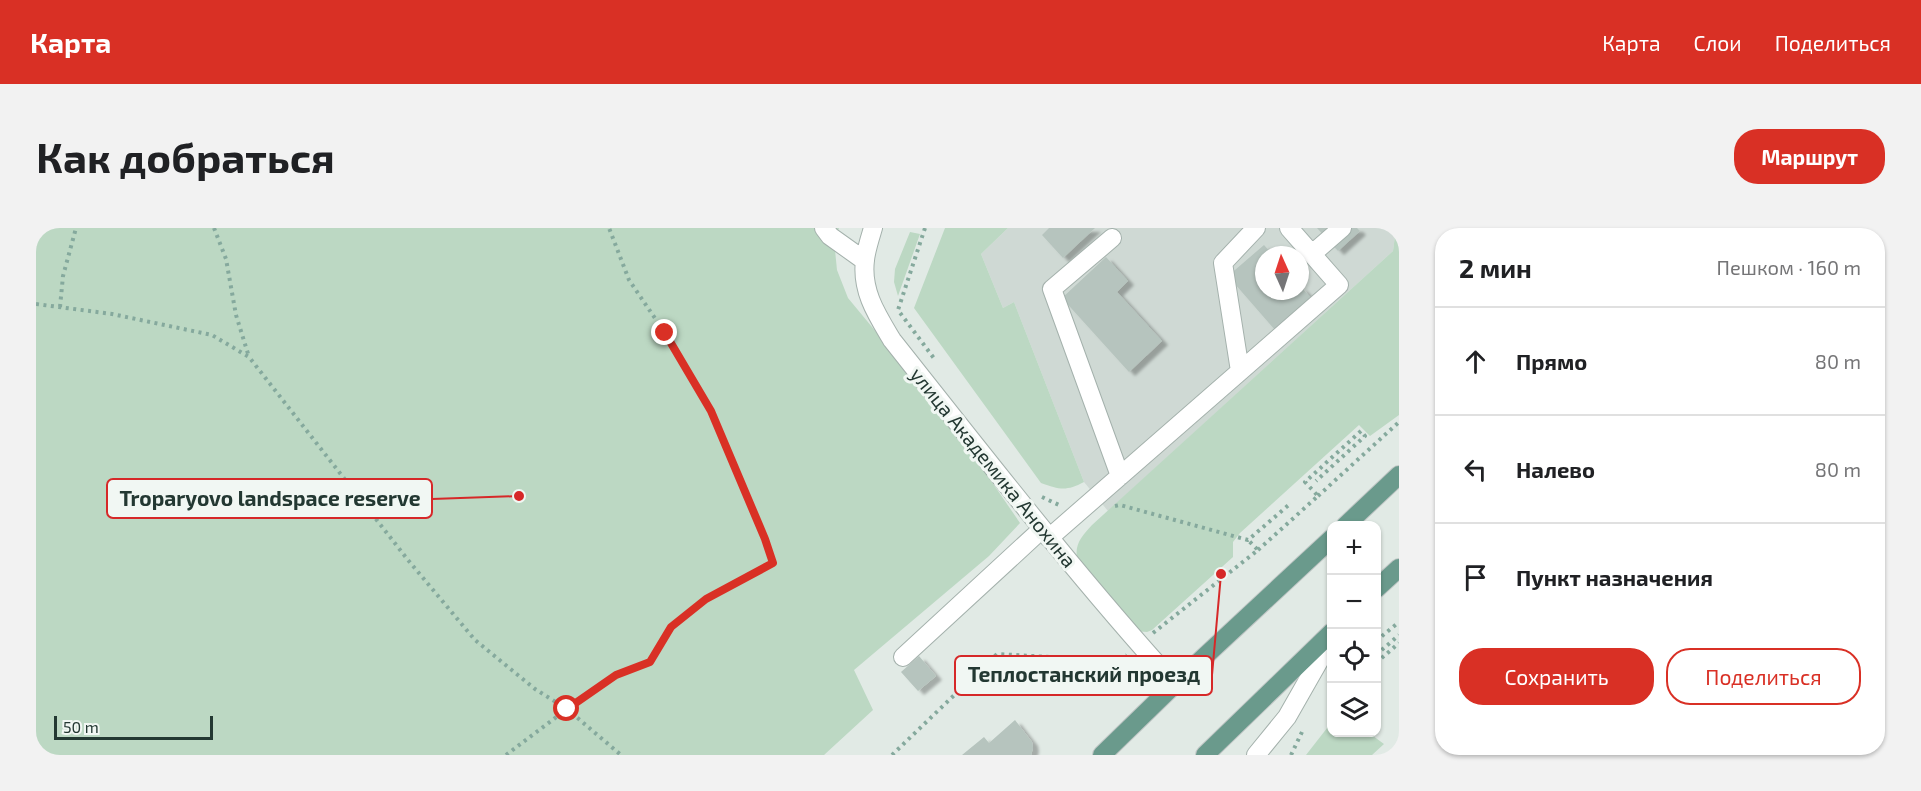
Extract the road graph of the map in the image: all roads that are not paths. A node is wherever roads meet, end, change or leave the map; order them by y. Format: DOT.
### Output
graph roads {
  1 [pos="824,228"];
  2 [pos="873,228"];
  3 [pos="1256,228"];
  4 [pos="1342,228"];
  5 [pos="1296,230"];
  6 [pos="1112,238"];
  7 [pos="1312,254"];
  8 [pos="865,261"];
  9 [pos="1240,371"];
  10 [pos="1120,476"];
  11 [pos="1399,476"];
  12 [pos="1349,521"];
  13 [pos="1045,533"];
  14 [pos="1327,543"];
  15 [pos="1399,568"];
  16 [pos="1381,585"];
  17 [pos="1327,637"];
  18 [pos="1327,647"];
  19 [pos="903,657"];
  20 [pos="1175,684"];
  21 [pos="1102,755"];
  22 [pos="1205,755"];
  23 [pos="1256,755"];
  1 -- 8 [label="street"];
  2 -- 8 [label="street, улица Академика Анохина"];
  3 -- 9 [label="street"];
  4 -- 7 [label="street"];
  5 -- 7 [label="street"];
  6 -- 10 [label="street"];
  7 -- 9 [label="street"];
  8 -- 13 [label="street, улица Академика Анохина"];
  9 -- 10 [label="street"];
  10 -- 13 [label="street"];
  11 -- 12 [label="main road"];
  13 -- 19 [label="street"];
  13 -- 20 [label="street, улица Академика Анохина"];
  14 -- 20 [label="main road"];
  15 -- 16 [label="main road"];
  17 -- 22 [label="main road"];
  18 -- 23 [label="street"];
  20 -- 21 [label="main road"];
}
